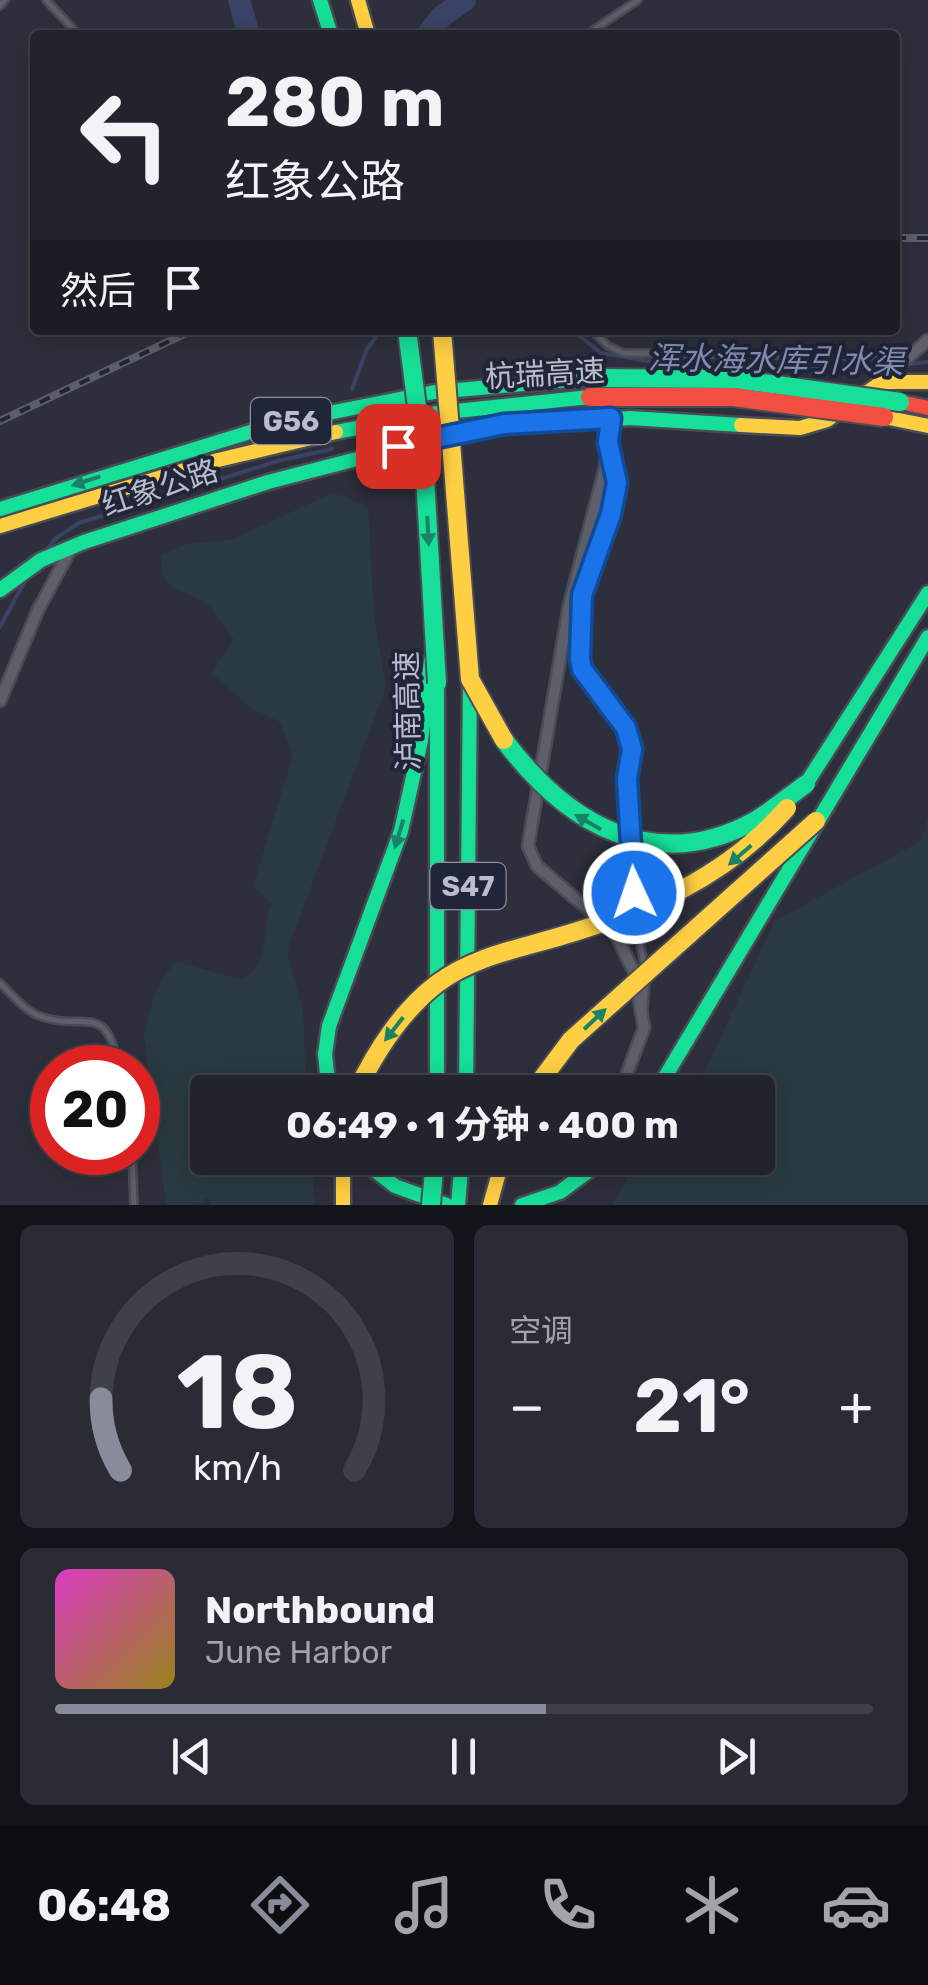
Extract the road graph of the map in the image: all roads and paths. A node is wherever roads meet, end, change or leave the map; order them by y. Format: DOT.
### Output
graph roads {
  1 [pos="4,0"];
  2 [pos="46,0"];
  3 [pos="320,0"];
  4 [pos="358,0"];
  5 [pos="638,0"];
  6 [pos="0,6"];
  7 [pos="74,30"];
  8 [pos="330,30"];
  9 [pos="367,30"];
  10 [pos="593,30"];
  11 [pos="408,335"];
  12 [pos="442,335"];
  13 [pos="596,335"];
  14 [pos="928,340"];
  15 [pos="910,354"];
  16 [pos="928,382"];
  17 [pos="878,384"];
  18 [pos="591,388"];
  19 [pos="928,408"];
  20 [pos="611,418"];
  21 [pos="928,426"];
  22 [pos="608,442"];
  23 [pos="0,508"];
  24 [pos="0,526"];
  25 [pos="72,546"];
  26 [pos="2,588"];
  27 [pos="928,593"];
  28 [pos="434,635"];
  29 [pos="928,636"];
  30 [pos="470,680"];
  31 [pos="0,702"];
  32 [pos="806,784"];
  33 [pos="816,820"];
  34 [pos="0,983"];
  35 [pos="644,1012"];
  36 [pos="114,1045"];
  37 [pos="328,1075"];
  38 [pos="366,1075"];
  39 [pos="437,1075"];
  40 [pos="466,1075"];
  41 [pos="545,1075"];
  42 [pos="627,1075"];
  43 [pos="666,1075"];
  44 [pos="133,1175"];
  45 [pos="381,1175"];
  46 [pos="434,1175"];
  47 [pos="461,1175"];
  48 [pos="498,1175"];
  49 [pos="583,1175"];
  50 [pos="134,1205"];
  51 [pos="431,1205"];
  52 [pos="446,1205"];
  53 [pos="458,1205"];
  54 [pos="490,1205"];
  55 [pos="522,1205"];
  1 -- 6 [label="lane"];
  2 -- 7 [label="lane"];
  3 -- 8 [label="main road"];
  4 -- 9 [label="main road"];
  5 -- 10 [label="lane"];
  11 -- 28 [label="main road, 泸南高速 / S47, one-way, bridge"];
  12 -- 30 [label="main road, 泸南高速 / S47, bridge"];
  13 -- 15 [label="lane"];
  14 -- 15 [label="street"];
  15 -- 17 [label="street"];
  16 -- 17 [label="main road"];
  17 -- 20 [label="main road, 红象公路"];
  18 -- 19 [label="main road, 杭瑞高速 / G56, bridge"];
  18 -- 21 [label="main road, 杭瑞高速 / G56, bridge"];
  18 -- 23 [label="main road, 杭瑞高速 / G56, one-way"];
  18 -- 24 [label="main road, 杭瑞高速 / G56"];
  20 -- 22 [label="street"];
  20 -- 25 [label="main road, 红象公路"];
  22 -- 35 [label="lane"];
  22 -- 35 [label="street"];
  25 -- 26 [label="main road, 红象公路"];
  25 -- 31 [label="street"];
  27 -- 32 [label="main road"];
  28 -- 37 [label="main road, one-way"];
  28 -- 39 [label="main road, 泸南高速 / S47, bridge"];
  29 -- 33 [label="main road"];
  32 -- 30 [label="main road, one-way, bridge"];
  30 -- 40 [label="main road, 泸南高速 / S47"];
  32 -- 38 [label="main road, one-way, bridge"];
  41 -- 33 [label="main road, one-way, bridge"];
  33 -- 43 [label="main road"];
  34 -- 36 [label="lane"];
  35 -- 42 [label="street"];
  44 -- 50 [label="lane"];
  45 -- 52 [label="main road"];
  46 -- 51 [label="main road, bridge"];
  47 -- 53 [label="main road"];
  48 -- 54 [label="main road"];
  49 -- 55 [label="main road"];
}
